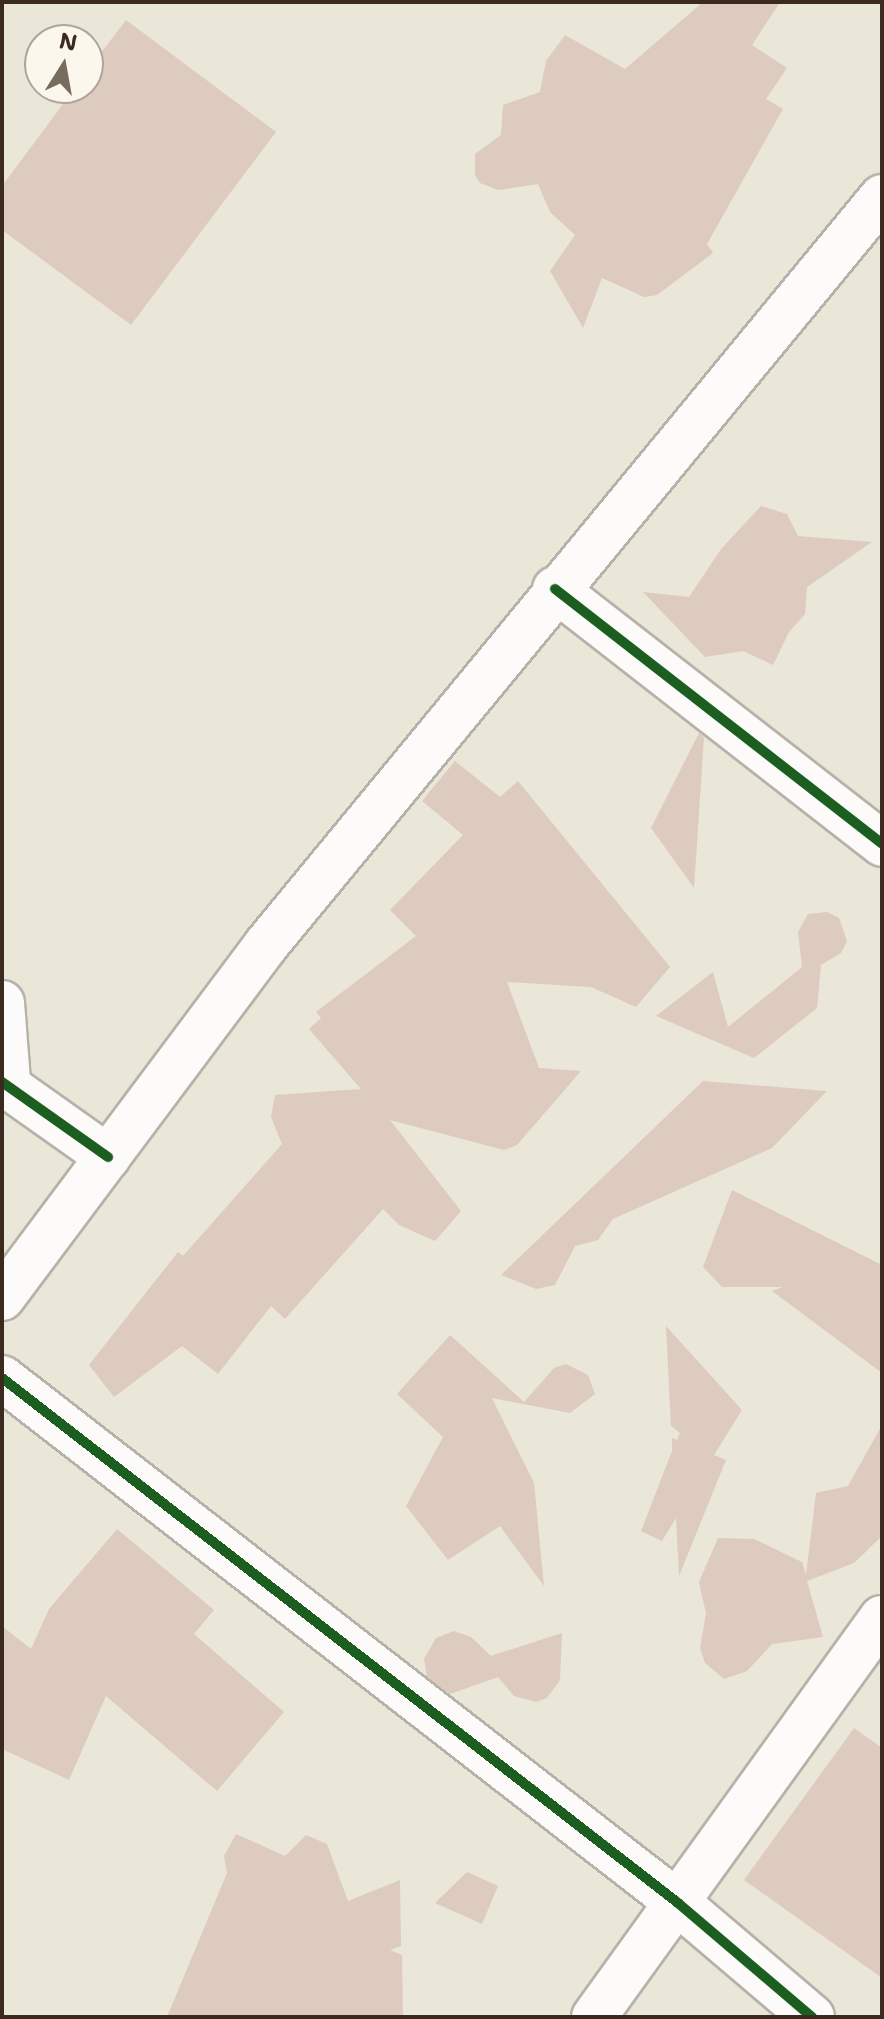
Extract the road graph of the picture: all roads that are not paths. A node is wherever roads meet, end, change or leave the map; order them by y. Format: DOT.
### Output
graph roads {
  1 [pos="882,197"];
  2 [pos="555,589"];
  3 [pos="882,844"];
  4 [pos="2,1003"];
  5 [pos="5,1082"];
  6 [pos="108,1157"];
  7 [pos="2,1298"];
  8 [pos="2,1378"];
  9 [pos="882,1618"];
  10 [pos="678,1903"];
  11 [pos="594,2017"];
  12 [pos="812,2017"];
  1 -- 2 [label="street"];
  2 -- 3 [label="street"];
  2 -- 6 [label="street"];
  4 -- 5 [label="street"];
  5 -- 6 [label="street"];
  6 -- 7 [label="street"];
  8 -- 10 [label="street"];
  9 -- 10 [label="street"];
  10 -- 11 [label="street"];
  10 -- 12 [label="street"];
}
